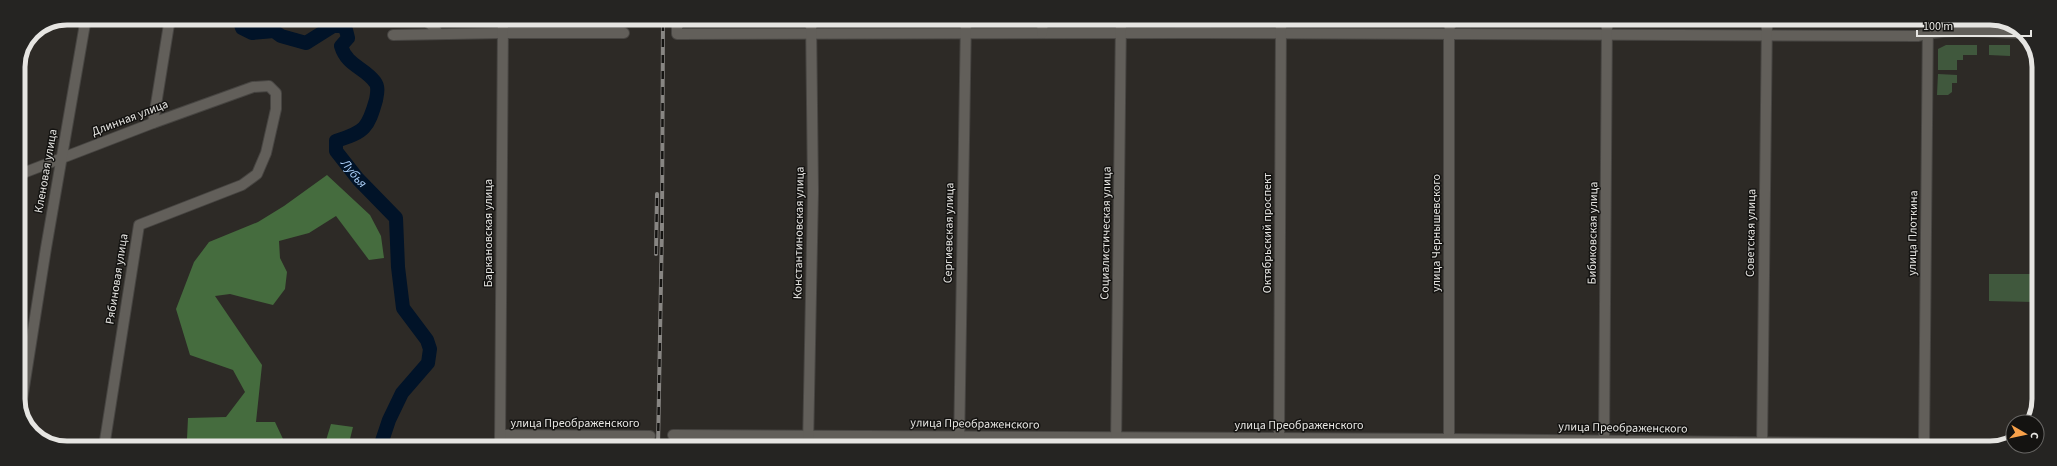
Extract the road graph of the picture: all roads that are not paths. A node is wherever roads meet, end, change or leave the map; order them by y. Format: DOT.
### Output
graph roads {
  1 [pos="85,25"];
  2 [pos="169,25"];
  3 [pos="431,25"];
  4 [pos="503,25"];
  5 [pos="677,25"];
  6 [pos="811,25"];
  7 [pos="966,25"];
  8 [pos="1043,25"];
  9 [pos="1121,25"];
  10 [pos="1281,25"];
  11 [pos="1450,25"];
  12 [pos="1607,25"];
  13 [pos="1767,25"];
  14 [pos="1928,25"];
  15 [pos="503,33"];
  16 [pos="624,33"];
  17 [pos="811,33"];
  18 [pos="966,33"];
  19 [pos="1042,33"];
  20 [pos="1449,33"];
  21 [pos="1929,33"];
  22 [pos="2014,33"];
  23 [pos="439,34"];
  24 [pos="1121,34"];
  25 [pos="1281,34"];
  26 [pos="1608,34"];
  27 [pos="393,35"];
  28 [pos="1767,35"];
  29 [pos="153,122"];
  30 [pos="62,159"];
  31 [pos="25,172"];
  32 [pos="242,185"];
  33 [pos="25,381"];
  34 [pos="500,435"];
  35 [pos="673,435"];
  36 [pos="809,435"];
  37 [pos="650,436"];
  38 [pos="105,441"];
  39 [pos="500,441"];
  40 [pos="809,441"];
  41 [pos="938,441"];
  42 [pos="960,441"];
  43 [pos="1116,441"];
  44 [pos="1279,441"];
  45 [pos="1449,441"];
  46 [pos="1603,441"];
  47 [pos="1762,441"];
  48 [pos="1924,441"];
  1 -- 30 [label="street, Кленовая улица"];
  2 -- 29 [label="street"];
  3 -- 23 [label="street"];
  4 -- 15 [label="street, Баркановская улица"];
  5 -- 17 [label="street"];
  6 -- 17 [label="street, Константиновская улица"];
  7 -- 18 [label="street, Сергиевская улица"];
  8 -- 19 [label="street"];
  9 -- 24 [label="street, Социалистическая улица"];
  10 -- 25 [label="street, Октябрьский проспект"];
  11 -- 20 [label="street, улица Чернышевского"];
  12 -- 26 [label="street, Бибиковская улица"];
  13 -- 28 [label="street, Советская улица"];
  14 -- 21 [label="street, улица Плоткина"];
  15 -- 16 [label="street"];
  15 -- 23 [label="street"];
  15 -- 34 [label="street, Баркановская улица"];
  17 -- 18 [label="street"];
  17 -- 36 [label="street, Константиновская улица"];
  18 -- 19 [label="street"];
  18 -- 42 [label="street, Сергиевская улица"];
  19 -- 24 [label="street"];
  20 -- 25 [label="street"];
  20 -- 26 [label="street"];
  20 -- 45 [label="street, улица Чернышевского"];
  21 -- 22 [label="street"];
  21 -- 28 [label="street"];
  21 -- 48 [label="street, улица Плоткина"];
  23 -- 27 [label="street"];
  24 -- 25 [label="street"];
  24 -- 43 [label="street, Социалистическая улица"];
  25 -- 44 [label="street, Октябрьский проспект"];
  26 -- 28 [label="street"];
  26 -- 46 [label="street, Бибиковская улица"];
  28 -- 47 [label="street, Советская улица"];
  29 -- 30 [label="street, Длинная улица"];
  29 -- 32 [label="street, Длинная улица"];
  30 -- 31 [label="street, Длинная улица"];
  30 -- 33 [label="street, Кленовая улица"];
  32 -- 38 [label="street, Рябиновая улица"];
  34 -- 37 [label="street, улица Преображенского"];
  34 -- 39 [label="street, Баркановская улица"];
  35 -- 36 [label="street, улица Преображенского"];
  36 -- 40 [label="street, Константиновская улица"];
  36 -- 41 [label="street, улица Преображенского"];
}
